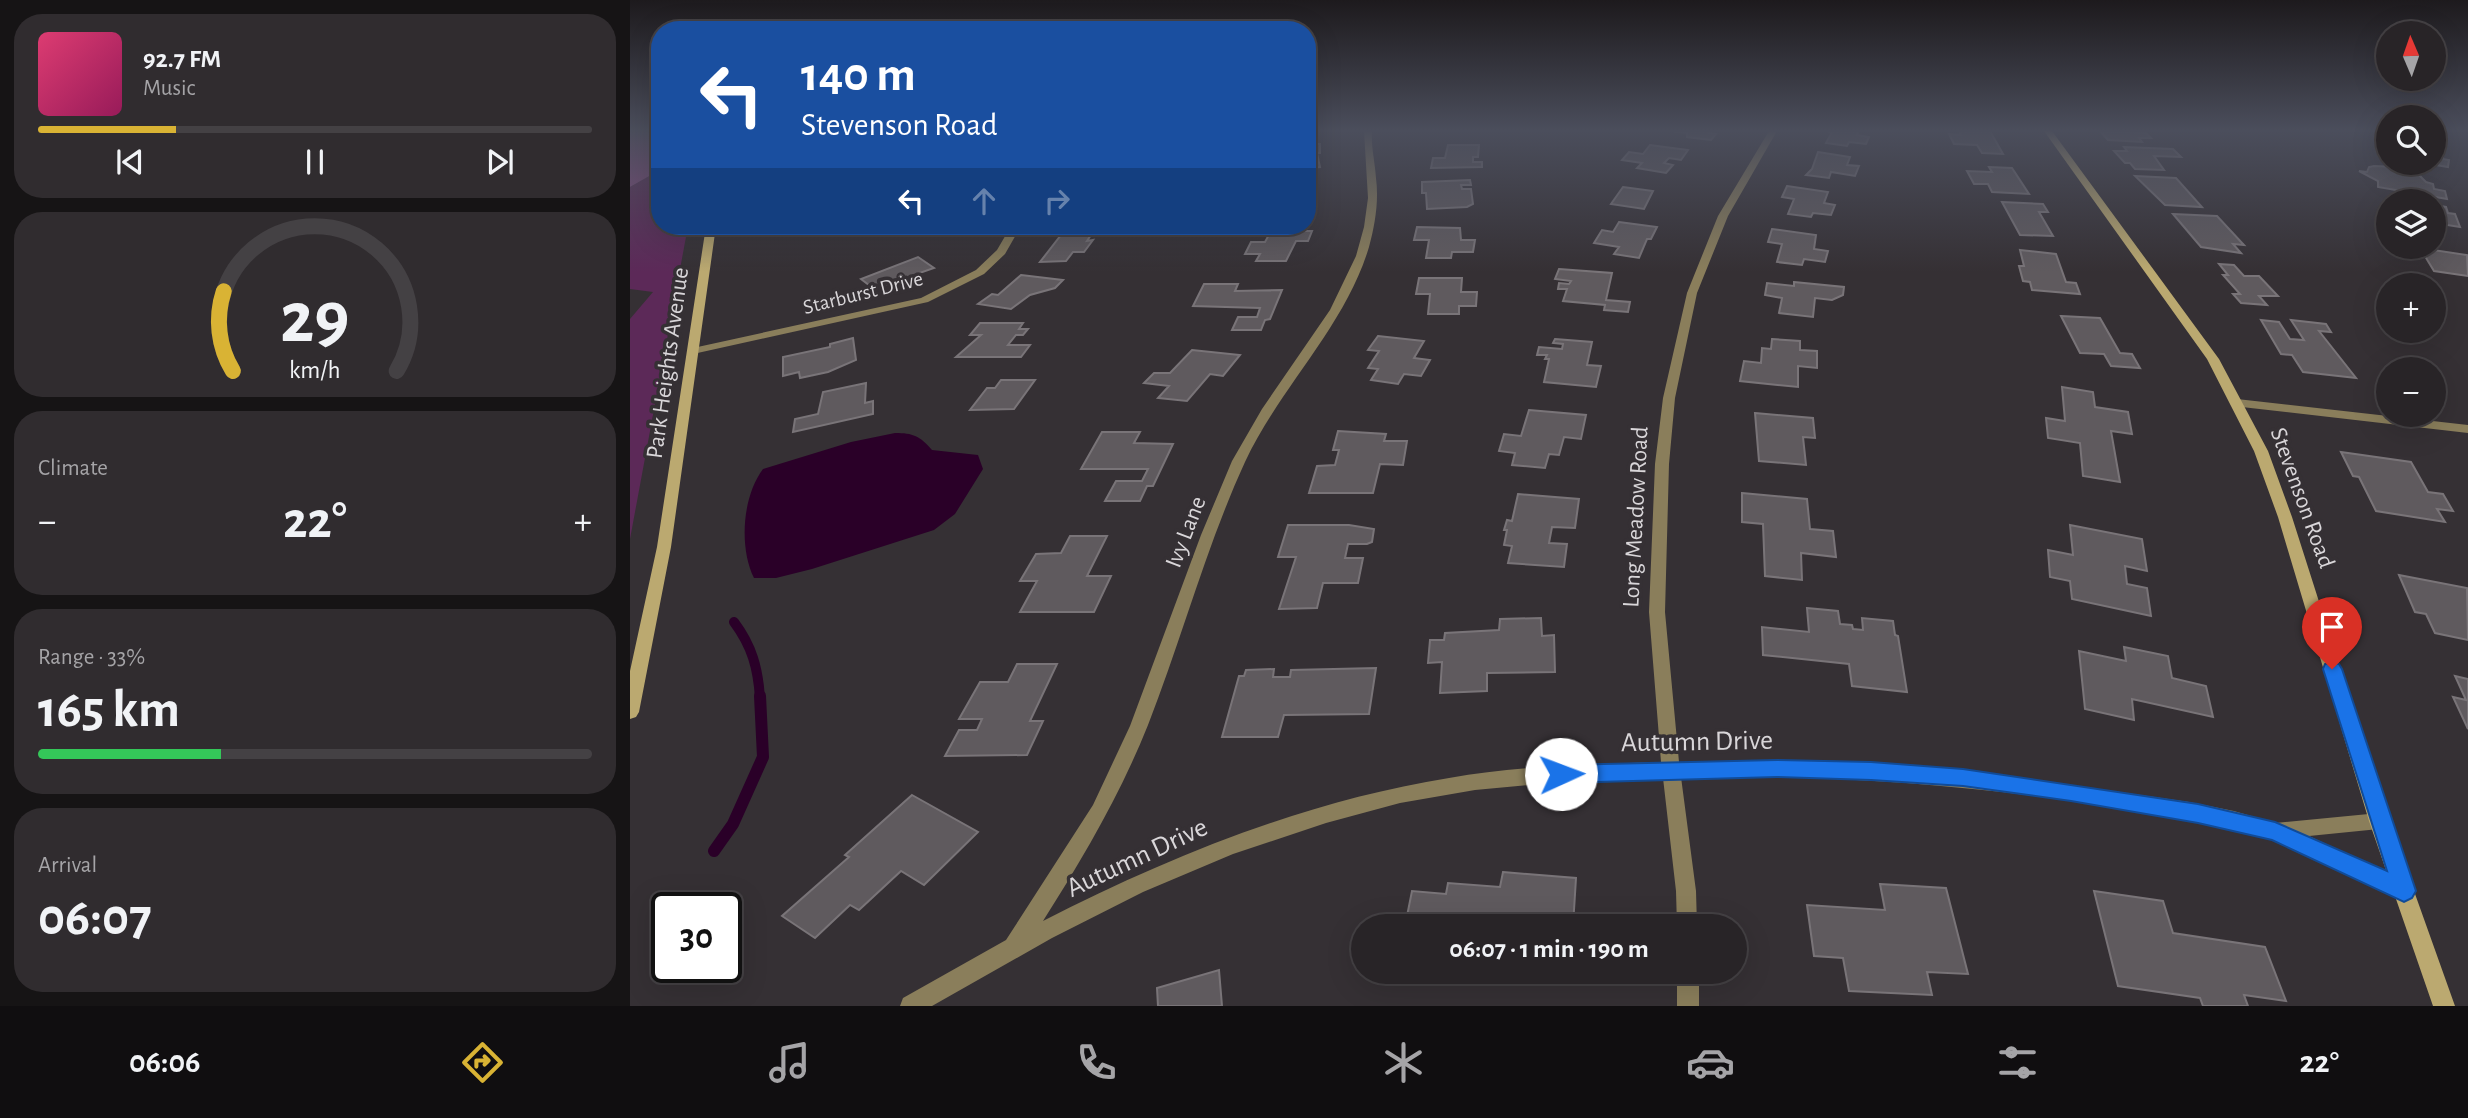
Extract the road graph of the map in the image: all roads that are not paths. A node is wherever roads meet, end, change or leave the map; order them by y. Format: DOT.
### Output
graph roads {
  1 [pos="1370,178"];
  2 [pos="1745,178"];
  3 [pos="2082,178"];
  4 [pos="710,235"];
  5 [pos="1011,235"];
  6 [pos="693,351"];
  7 [pos="2237,403"];
  8 [pos="2468,429"];
  9 [pos="630,712"];
  10 [pos="1671,770"];
  11 [pos="2379,821"];
  12 [pos="2275,831"];
  13 [pos="2404,891"];
  14 [pos="1686,914"];
  15 [pos="1015,946"];
  16 [pos="1688,984"];
  17 [pos="911,1006"];
  18 [pos="1688,1006"];
  19 [pos="2444,1006"];
  1 -- 15 [label="street, Ivy Lane"];
  2 -- 10 [label="street, Long Meadow Road"];
  3 -- 7 [label="main road, Stevenson Road"];
  4 -- 6 [label="main road, Park Heights Avenue"];
  5 -- 6 [label="street, Starburst Drive"];
  6 -- 9 [label="main road, Park Heights Avenue"];
  7 -- 8 [label="street"];
  7 -- 11 [label="main road, Stevenson Road"];
  10 -- 12 [label="street, Autumn Drive"];
  10 -- 14 [label="street, Long Meadow Road"];
  10 -- 15 [label="street, Autumn Drive"];
  11 -- 12 [label="street, Autumn Drive"];
  11 -- 13 [label="main road, Stevenson Road"];
  12 -- 13 [label="street, Autumn Drive"];
  13 -- 19 [label="main road, Stevenson Road"];
  15 -- 17 [label="street, Autumn Drive"];
  16 -- 18 [label="street"];
}
